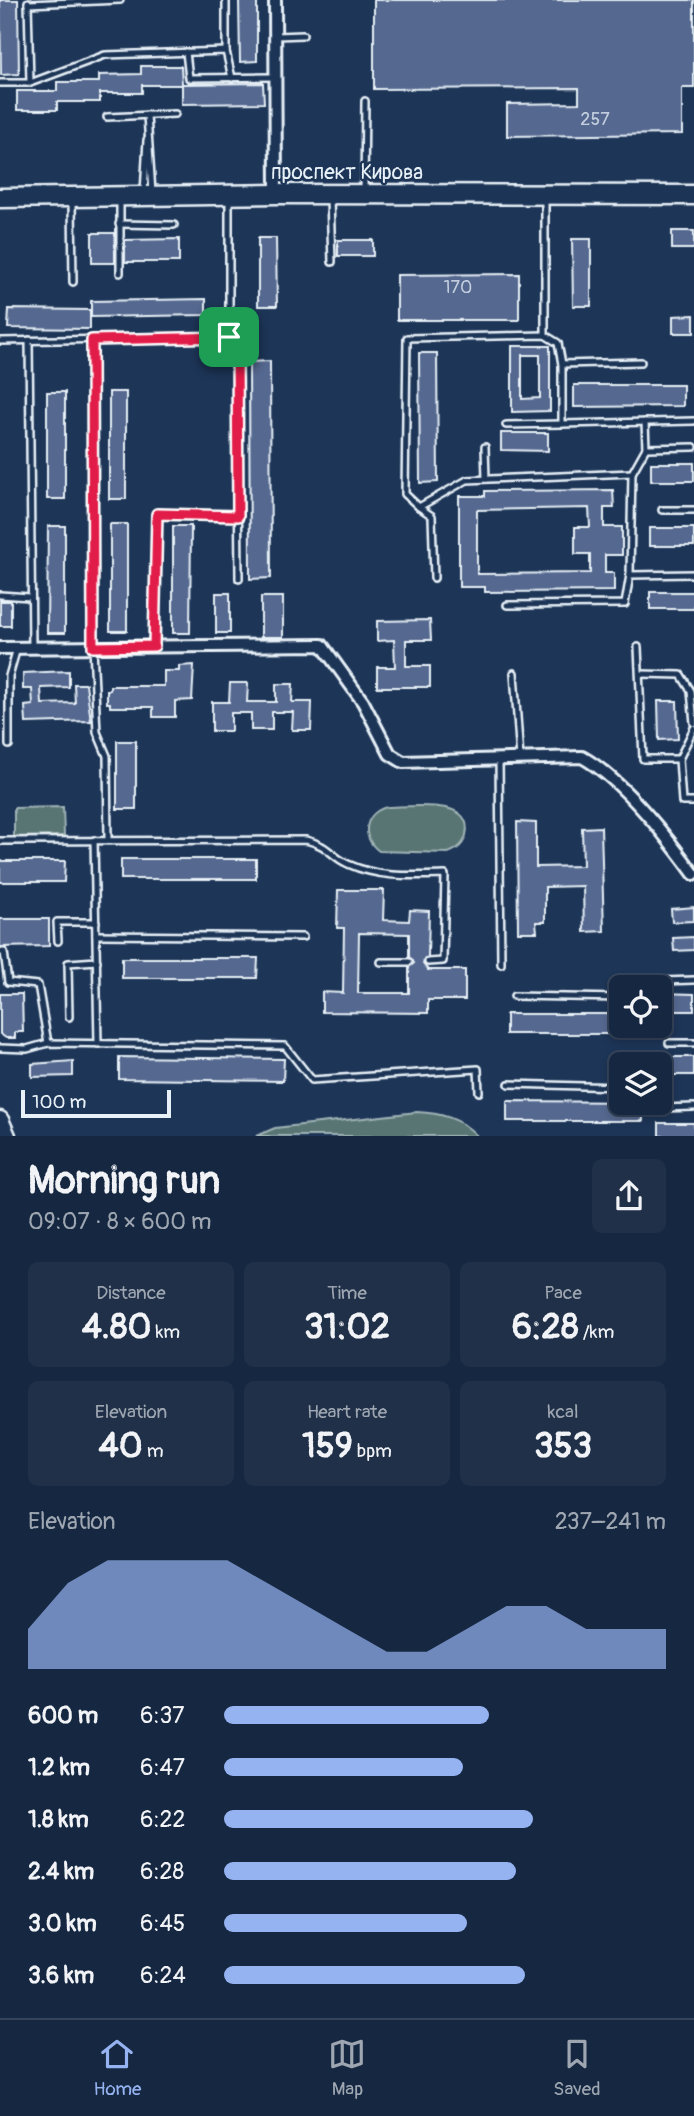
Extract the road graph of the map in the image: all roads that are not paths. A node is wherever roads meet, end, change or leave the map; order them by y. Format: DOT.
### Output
graph roads {
  1 [pos="120,0"];
  2 [pos="226,0"];
  3 [pos="275,0"];
  4 [pos="28,2"];
  5 [pos="303,35"];
  6 [pos="276,36"];
  7 [pos="226,51"];
  8 [pos="186,52"];
  9 [pos="232,78"];
  10 [pos="276,78"];
  11 [pos="0,83"];
  12 [pos="30,83"];
  13 [pos="365,101"];
  14 [pos="174,114"];
  15 [pos="147,115"];
  16 [pos="107,117"];
  17 [pos="276,194"];
  18 [pos="229,195"];
  19 [pos="330,195"];
  20 [pos="364,195"];
  21 [pos="545,195"];
  22 [pos="694,195"];
  23 [pos="148,196"];
  24 [pos="120,197"];
  25 [pos="0,198"];
  26 [pos="72,198"];
  27 [pos="119,224"];
  28 [pos="174,225"];
  29 [pos="332,262"];
  30 [pos="120,273"];
  31 [pos="73,282"];
  32 [pos="545,335"];
  33 [pos="229,337"];
  34 [pos="29,340"];
  35 [pos="92,340"];
  36 [pos="0,341"];
  37 [pos="641,362"];
  38 [pos="562,364"];
  39 [pos="694,421"];
  40 [pos="645,422"];
  41 [pos="562,424"];
  42 [pos="506,425"];
  43 [pos="485,447"];
  44 [pos="694,447"];
  45 [pos="646,448"];
  46 [pos="632,473"];
  47 [pos="486,479"];
  48 [pos="419,507"];
  49 [pos="662,510"];
  50 [pos="694,510"];
  51 [pos="238,516"];
  52 [pos="694,574"];
  53 [pos="631,575"];
  54 [pos="433,578"];
  55 [pos="239,579"];
  56 [pos="0,595"];
  57 [pos="30,597"];
  58 [pos="507,605"];
  59 [pos="154,646"];
  60 [pos="93,647"];
  61 [pos="638,647"];
  62 [pos="0,648"];
  63 [pos="17,648"];
  64 [pos="32,648"];
  65 [pos="514,673"];
  66 [pos="641,674"];
  67 [pos="694,723"];
  68 [pos="694,728"];
  69 [pos="9,746"];
  70 [pos="499,759"];
  71 [pos="520,759"];
  72 [pos="679,759"];
  73 [pos="694,802"];
  74 [pos="94,840"];
  75 [pos="108,840"];
  76 [pos="0,841"];
  77 [pos="694,874"];
  78 [pos="96,922"];
  79 [pos="96,935"];
  80 [pos="303,937"];
  81 [pos="58,941"];
  82 [pos="0,952"];
  83 [pos="97,961"];
  84 [pos="381,962"];
  85 [pos="409,962"];
  86 [pos="428,962"];
  87 [pos="501,964"];
  88 [pos="694,980"];
  89 [pos="672,981"];
  90 [pos="514,996"];
  91 [pos="609,998"];
  92 [pos="69,1017"];
  93 [pos="669,1043"];
  94 [pos="694,1043"];
  95 [pos="48,1044"];
  96 [pos="98,1044"];
  97 [pos="0,1048"];
  98 [pos="509,1084"];
  99 [pos="609,1087"];
  100 [pos="478,1092"];
  101 [pos="694,1107"];
  102 [pos="672,1108"];
  103 [pos="0,1120"];
  104 [pos="7,1136"];
  1 -- 4 [label="lane"];
  2 -- 7 [label="lane"];
  3 -- 6 [label="street"];
  4 -- 12 [label="lane"];
  5 -- 6 [label="lane"];
  6 -- 10 [label="street"];
  7 -- 8 [label="lane"];
  7 -- 9 [label="lane"];
  8 -- 9 [label="lane"];
  8 -- 12 [label="lane"];
  9 -- 10 [label="lane"];
  10 -- 17 [label="street"];
  11 -- 12 [label="lane"];
  13 -- 20 [label="lane"];
  14 -- 15 [label="lane"];
  15 -- 16 [label="lane"];
  15 -- 23 [label="lane"];
  17 -- 18 [label="main road, проспект Кирова"];
  17 -- 19 [label="main road, проспект Кирова"];
  18 -- 23 [label="main road, проспект Кирова"];
  18 -- 33 [label="lane"];
  19 -- 20 [label="main road, проспект Кирова"];
  19 -- 29 [label="lane"];
  20 -- 21 [label="main road, проспект Кирова"];
  21 -- 22 [label="main road, проспект Кирова"];
  21 -- 32 [label="lane"];
  23 -- 24 [label="main road, проспект Кирова"];
  24 -- 26 [label="main road, проспект Кирова"];
  24 -- 27 [label="lane"];
  25 -- 26 [label="main road, проспект Кирова"];
  26 -- 31 [label="lane"];
  27 -- 28 [label="lane"];
  27 -- 30 [label="lane"];
  32 -- 38 [label="lane"];
  32 -- 48 [label="lane"];
  33 -- 35 [label="lane"];
  33 -- 51 [label="lane"];
  34 -- 35 [label="lane"];
  34 -- 36 [label="lane"];
  34 -- 57 [label="lane"];
  35 -- 60 [label="lane"];
  37 -- 38 [label="lane"];
  38 -- 41 [label="lane"];
  39 -- 40 [label="lane"];
  40 -- 41 [label="lane"];
  40 -- 45 [label="lane"];
  41 -- 42 [label="lane"];
  43 -- 47 [label="lane"];
  44 -- 45 [label="lane"];
  45 -- 46 [label="lane"];
  46 -- 47 [label="lane"];
  46 -- 53 [label="lane"];
  47 -- 48 [label="lane"];
  48 -- 54 [label="lane"];
  49 -- 50 [label="lane"];
  51 -- 55 [label="lane"];
  51 -- 59 [label="lane"];
  52 -- 53 [label="lane"];
  53 -- 58 [label="lane"];
  56 -- 57 [label="lane"];
  57 -- 64 [label="lane"];
  59 -- 60 [label="street"];
  59 -- 70 [label="street"];
  60 -- 64 [label="street"];
  60 -- 75 [label="lane"];
  61 -- 66 [label="lane"];
  62 -- 63 [label="street"];
  63 -- 64 [label="street"];
  63 -- 69 [label="lane"];
  65 -- 71 [label="lane"];
  66 -- 67 [label="lane"];
  66 -- 72 [label="lane"];
  68 -- 72 [label="lane"];
  70 -- 71 [label="street"];
  70 -- 87 [label="lane"];
  71 -- 77 [label="street"];
  72 -- 73 [label="lane"];
  74 -- 75 [label="lane"];
  74 -- 76 [label="lane"];
  74 -- 78 [label="lane"];
  75 -- 86 [label="lane"];
  78 -- 79 [label="lane"];
  78 -- 81 [label="lane"];
  79 -- 80 [label="lane"];
  79 -- 83 [label="lane"];
  82 -- 95 [label="lane"];
  83 -- 92 [label="lane"];
  83 -- 96 [label="lane"];
  84 -- 85 [label="lane"];
  88 -- 89 [label="lane"];
  90 -- 91 [label="lane"];
  93 -- 94 [label="lane"];
  95 -- 96 [label="lane"];
  95 -- 97 [label="lane"];
  96 -- 100 [label="lane"];
  98 -- 99 [label="lane"];
  101 -- 102 [label="lane"];
  103 -- 104 [label="main road"];
}
